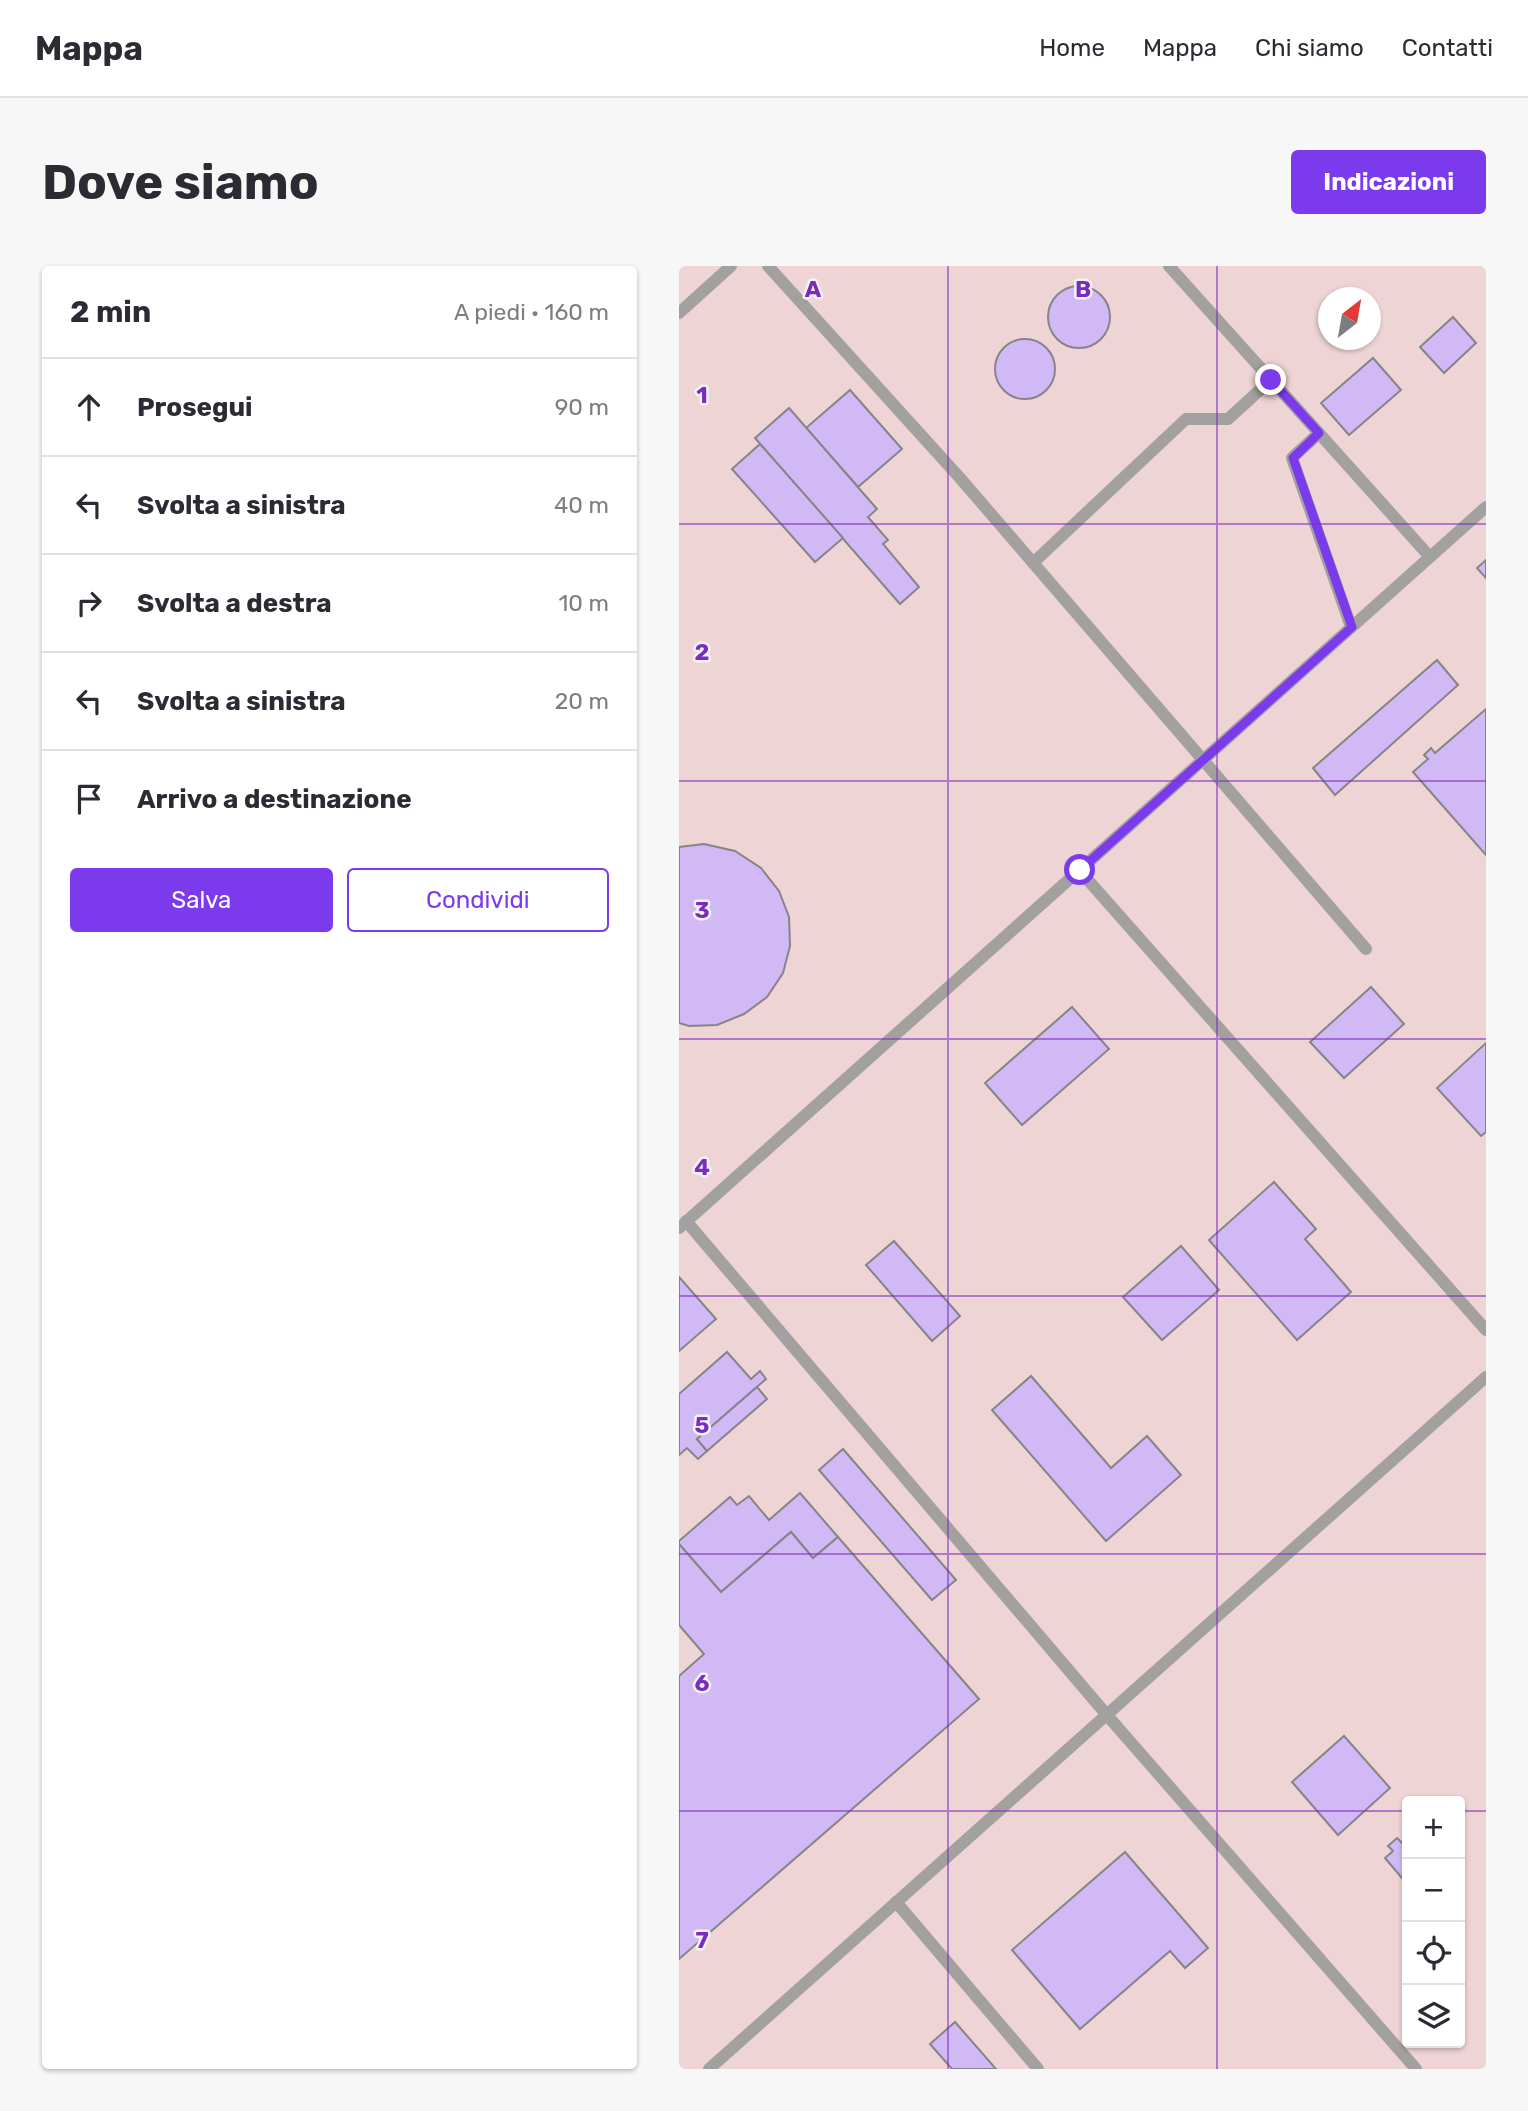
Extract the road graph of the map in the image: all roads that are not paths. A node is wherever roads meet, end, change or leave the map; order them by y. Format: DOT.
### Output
graph roads {
  1 [pos="731,266"];
  2 [pos="768,266"];
  3 [pos="1169,266"];
  4 [pos="679,313"];
  5 [pos="1271,380"];
  6 [pos="1319,433"];
  7 [pos="1486,507"];
  8 [pos="1430,556"];
  9 [pos="1033,563"];
  10 [pos="1352,627"];
  11 [pos="1202,761"];
  12 [pos="1080,870"];
  13 [pos="1366,949"];
  14 [pos="683,1225"];
  15 [pos="1486,1330"];
  16 [pos="1486,1377"];
  17 [pos="1106,1714"];
  18 [pos="896,1902"];
  19 [pos="709,2069"];
  20 [pos="1038,2069"];
  21 [pos="1416,2069"];
  1 -- 4 [label="lane"];
  2 -- 9 [label="lane"];
  3 -- 5 [label="lane"];
  5 -- 6 [label="lane"];
  5 -- 9 [label="lane"];
  6 -- 8 [label="lane"];
  6 -- 10 [label="lane"];
  7 -- 8 [label="lane"];
  8 -- 10 [label="lane"];
  9 -- 11 [label="lane"];
  10 -- 11 [label="lane"];
  11 -- 12 [label="lane"];
  11 -- 13 [label="lane"];
  12 -- 14 [label="lane"];
  12 -- 15 [label="lane"];
  14 -- 17 [label="lane"];
  16 -- 17 [label="lane"];
  17 -- 18 [label="lane"];
  17 -- 21 [label="lane"];
  18 -- 19 [label="lane"];
  18 -- 20 [label="lane"];
}
